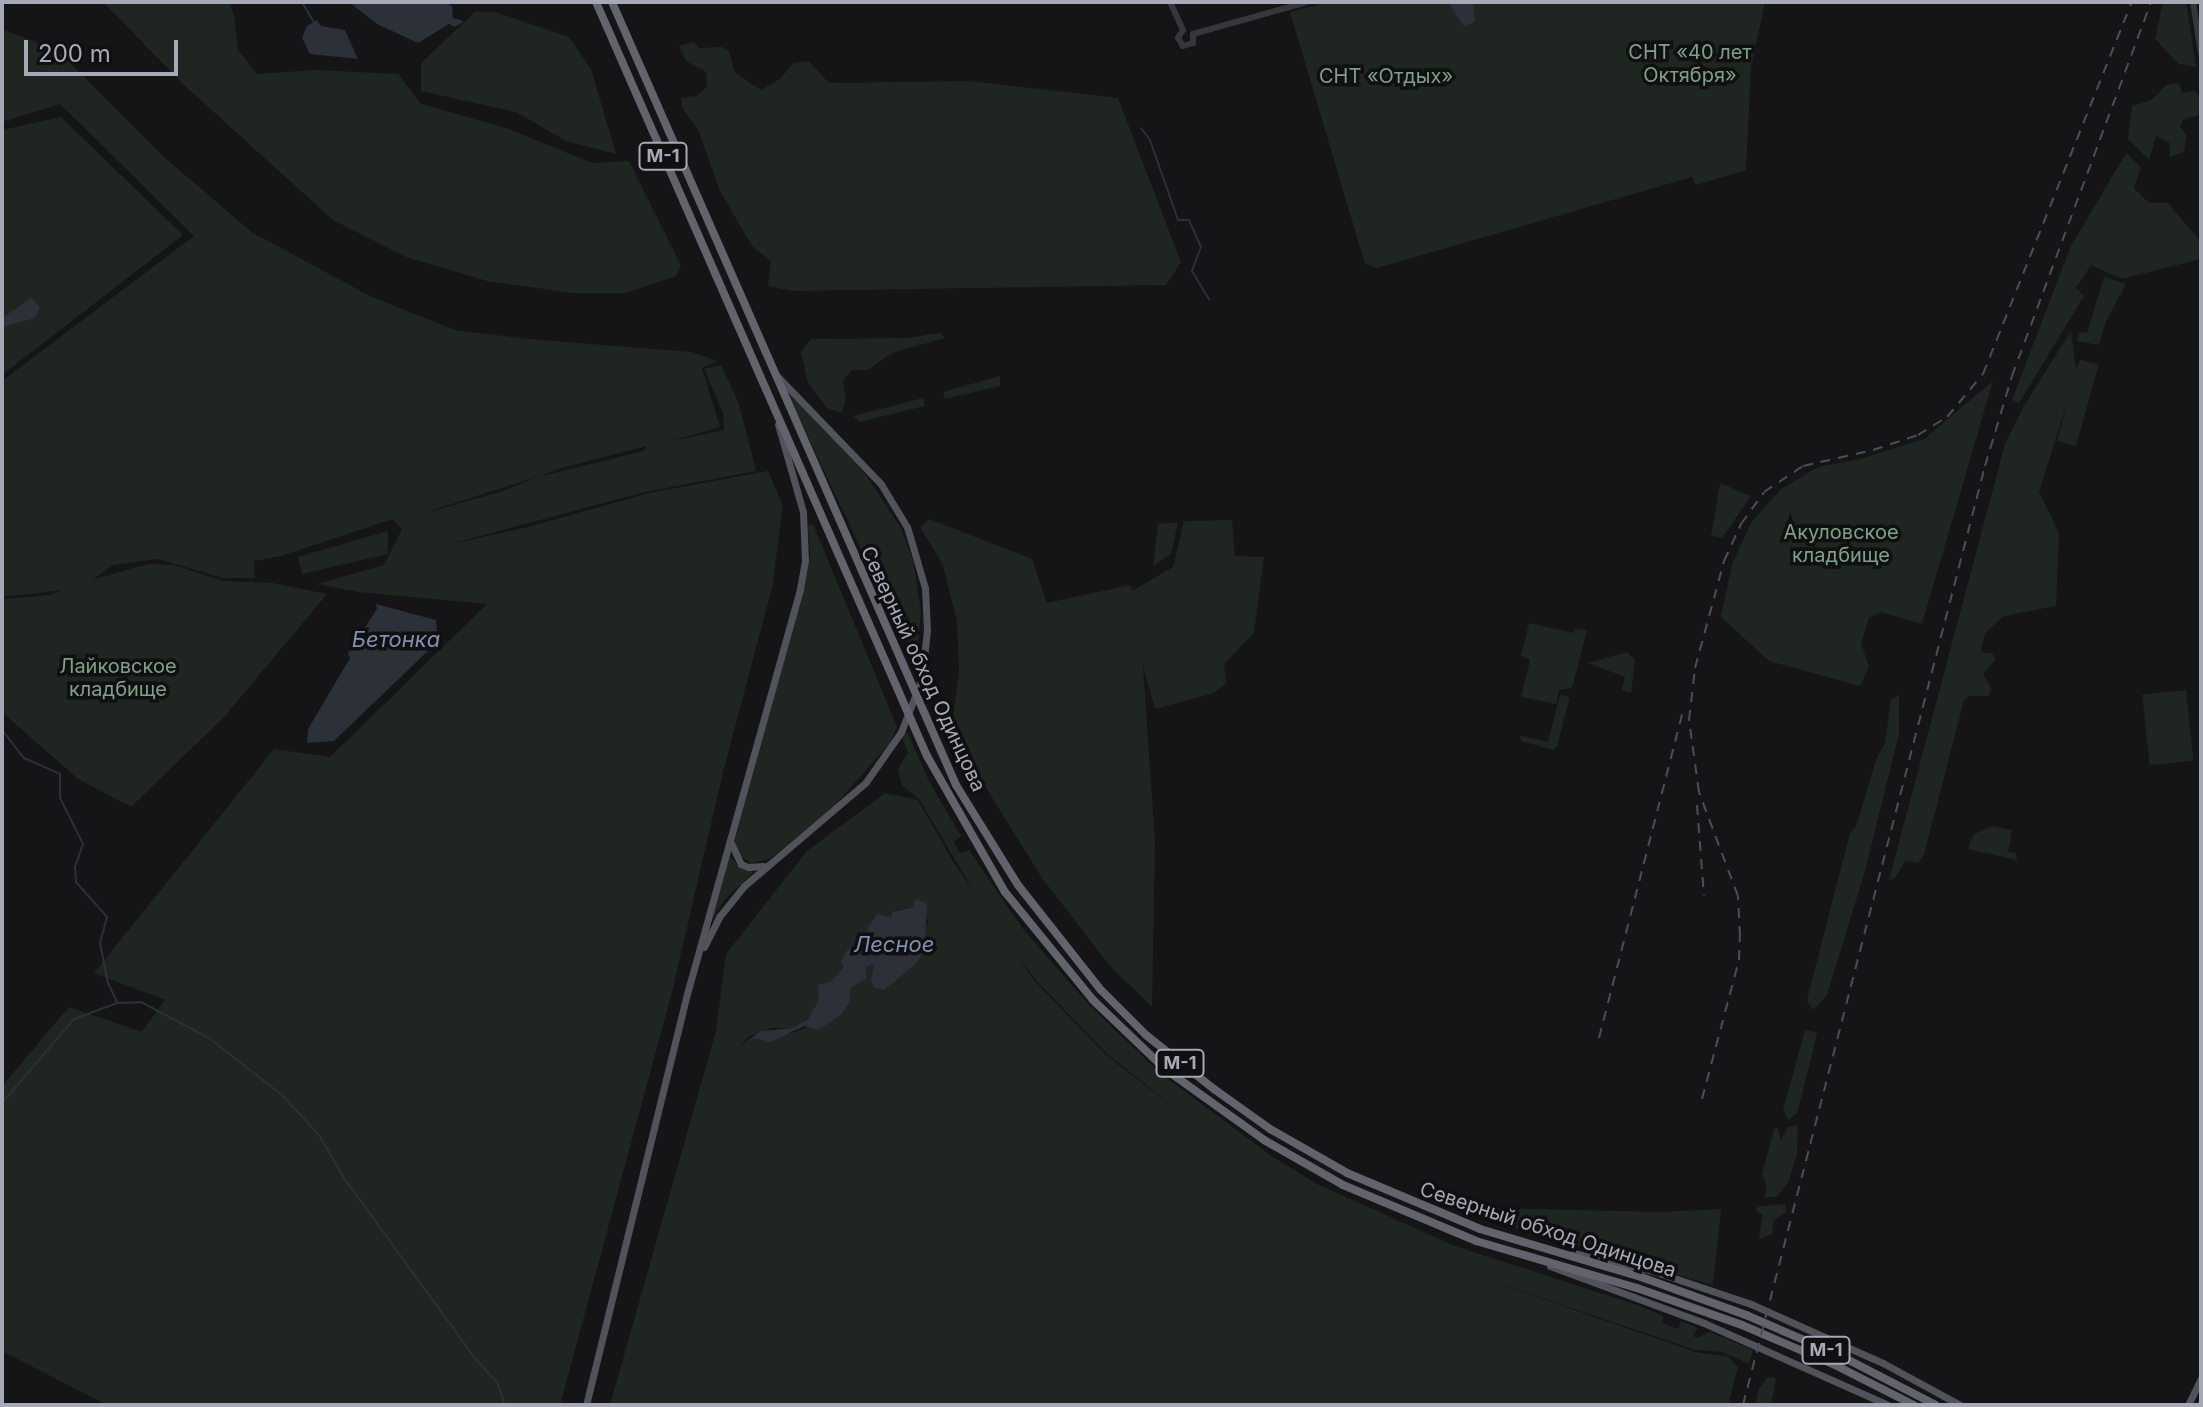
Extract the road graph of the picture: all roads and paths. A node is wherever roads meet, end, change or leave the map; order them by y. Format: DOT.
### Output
graph roads {
  1 [pos="596,2"];
  2 [pos="612,2"];
  3 [pos="1170,2"];
  4 [pos="1307,2"];
  5 [pos="2193,2"];
  6 [pos="1183,30"];
  7 [pos="1193,34"];
  8 [pos="2201,53"];
  9 [pos="772,370"];
  10 [pos="769,399"];
  11 [pos="732,832"];
  12 [pos="773,862"];
  13 [pos="687,994"];
  14 [pos="1532,1244"];
  15 [pos="1528,1258"];
  16 [pos="2201,1378"];
  17 [pos="586,1405"];
  18 [pos="1888,1405"];
  19 [pos="1914,1405"];
  20 [pos="1936,1405"];
  21 [pos="1960,1405"];
  22 [pos="2188,1405"];
  1 -- 10 [label="highway, Северный обход Одинцова / М-1"];
  2 -- 9 [label="highway, Северный обход Одинцова / М-1"];
  3 -- 6 [label="street"];
  4 -- 7 [label="street"];
  5 -- 8 [label="street"];
  6 -- 7 [label="street"];
  6 -- 7 [label="street"];
  9 -- 12 [label="main road, М-1"];
  9 -- 14 [label="highway, Северный обход Одинцова / М-1"];
  10 -- 11 [label="main road, М-1"];
  10 -- 15 [label="highway, Северный обход Одинцова / М-1"];
  11 -- 12 [label="main road"];
  11 -- 13 [label="main road, М-1"];
  12 -- 13 [label="main road, М-1"];
  13 -- 17 [label="main road, М-1"];
  14 -- 20 [label="highway, Северный обход Одинцова / М-1"];
  14 -- 21 [label="main road"];
  15 -- 18 [label="main road"];
  15 -- 19 [label="highway, Северный обход Одинцова / М-1"];
  16 -- 22 [label="main road"];
}
